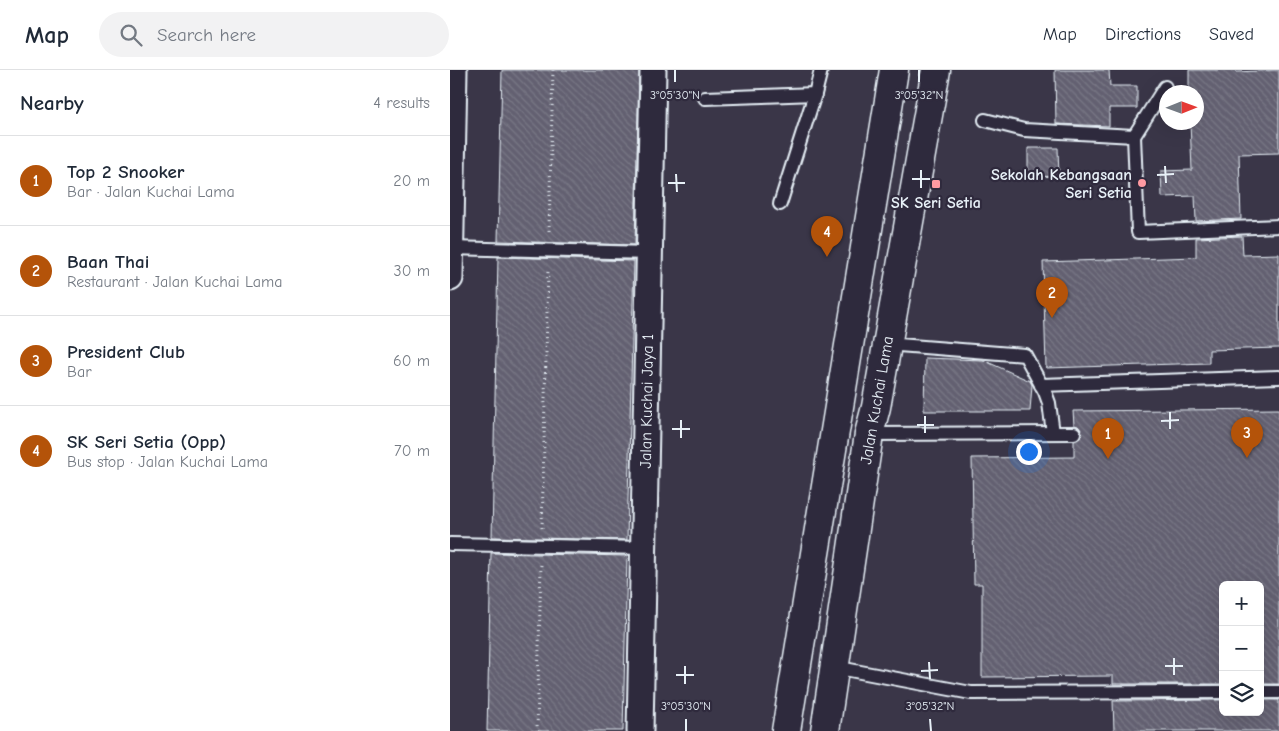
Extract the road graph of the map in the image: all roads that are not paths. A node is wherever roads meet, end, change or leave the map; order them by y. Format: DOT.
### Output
graph roads {
  1 [pos="454,70"];
  2 [pos="653,70"];
  3 [pos="821,70"];
  4 [pos="894,70"];
  5 [pos="936,70"];
  6 [pos="815,94"];
  7 [pos="1159,95"];
  8 [pos="705,98"];
  9 [pos="985,120"];
  10 [pos="1134,136"];
  11 [pos="780,204"];
  12 [pos="1279,226"];
  13 [pos="450,248"];
  14 [pos="649,252"];
  15 [pos="450,278"];
  16 [pos="886,344"];
  17 [pos="1279,377"];
  18 [pos="1041,385"];
  19 [pos="1054,433"];
  20 [pos="1074,433"];
  21 [pos="870,434"];
  22 [pos="450,544"];
  23 [pos="643,548"];
  24 [pos="834,667"];
  25 [pos="1219,692"];
  26 [pos="1264,692"];
  27 [pos="1279,692"];
  28 [pos="640,731"];
  29 [pos="786,731"];
  30 [pos="825,731"];
  1 -- 13 [label="street"];
  2 -- 14 [label="street, Jalan Kuchai Jaya 1"];
  3 -- 6 [label="lane"];
  4 -- 29 [label="main road"];
  5 -- 16 [label="main road, Jalan Kuchai Lama"];
  6 -- 8 [label="lane"];
  6 -- 11 [label="lane"];
  7 -- 10 [label="lane"];
  9 -- 10 [label="lane"];
  10 -- 12 [label="lane"];
  13 -- 14 [label="lane"];
  13 -- 15 [label="street"];
  14 -- 23 [label="street, Jalan Kuchai Jaya 1"];
  16 -- 18 [label="lane"];
  16 -- 21 [label="main road, Jalan Kuchai Lama"];
  17 -- 18 [label="lane"];
  18 -- 19 [label="lane"];
  19 -- 20 [label="lane"];
  19 -- 21 [label="lane"];
  21 -- 24 [label="main road, Jalan Kuchai Lama"];
  22 -- 23 [label="lane"];
  23 -- 28 [label="street, Jalan Kuchai Jaya 1"];
  24 -- 25 [label="lane"];
  24 -- 30 [label="main road, Jalan Kuchai Lama"];
  26 -- 27 [label="lane"];
}
